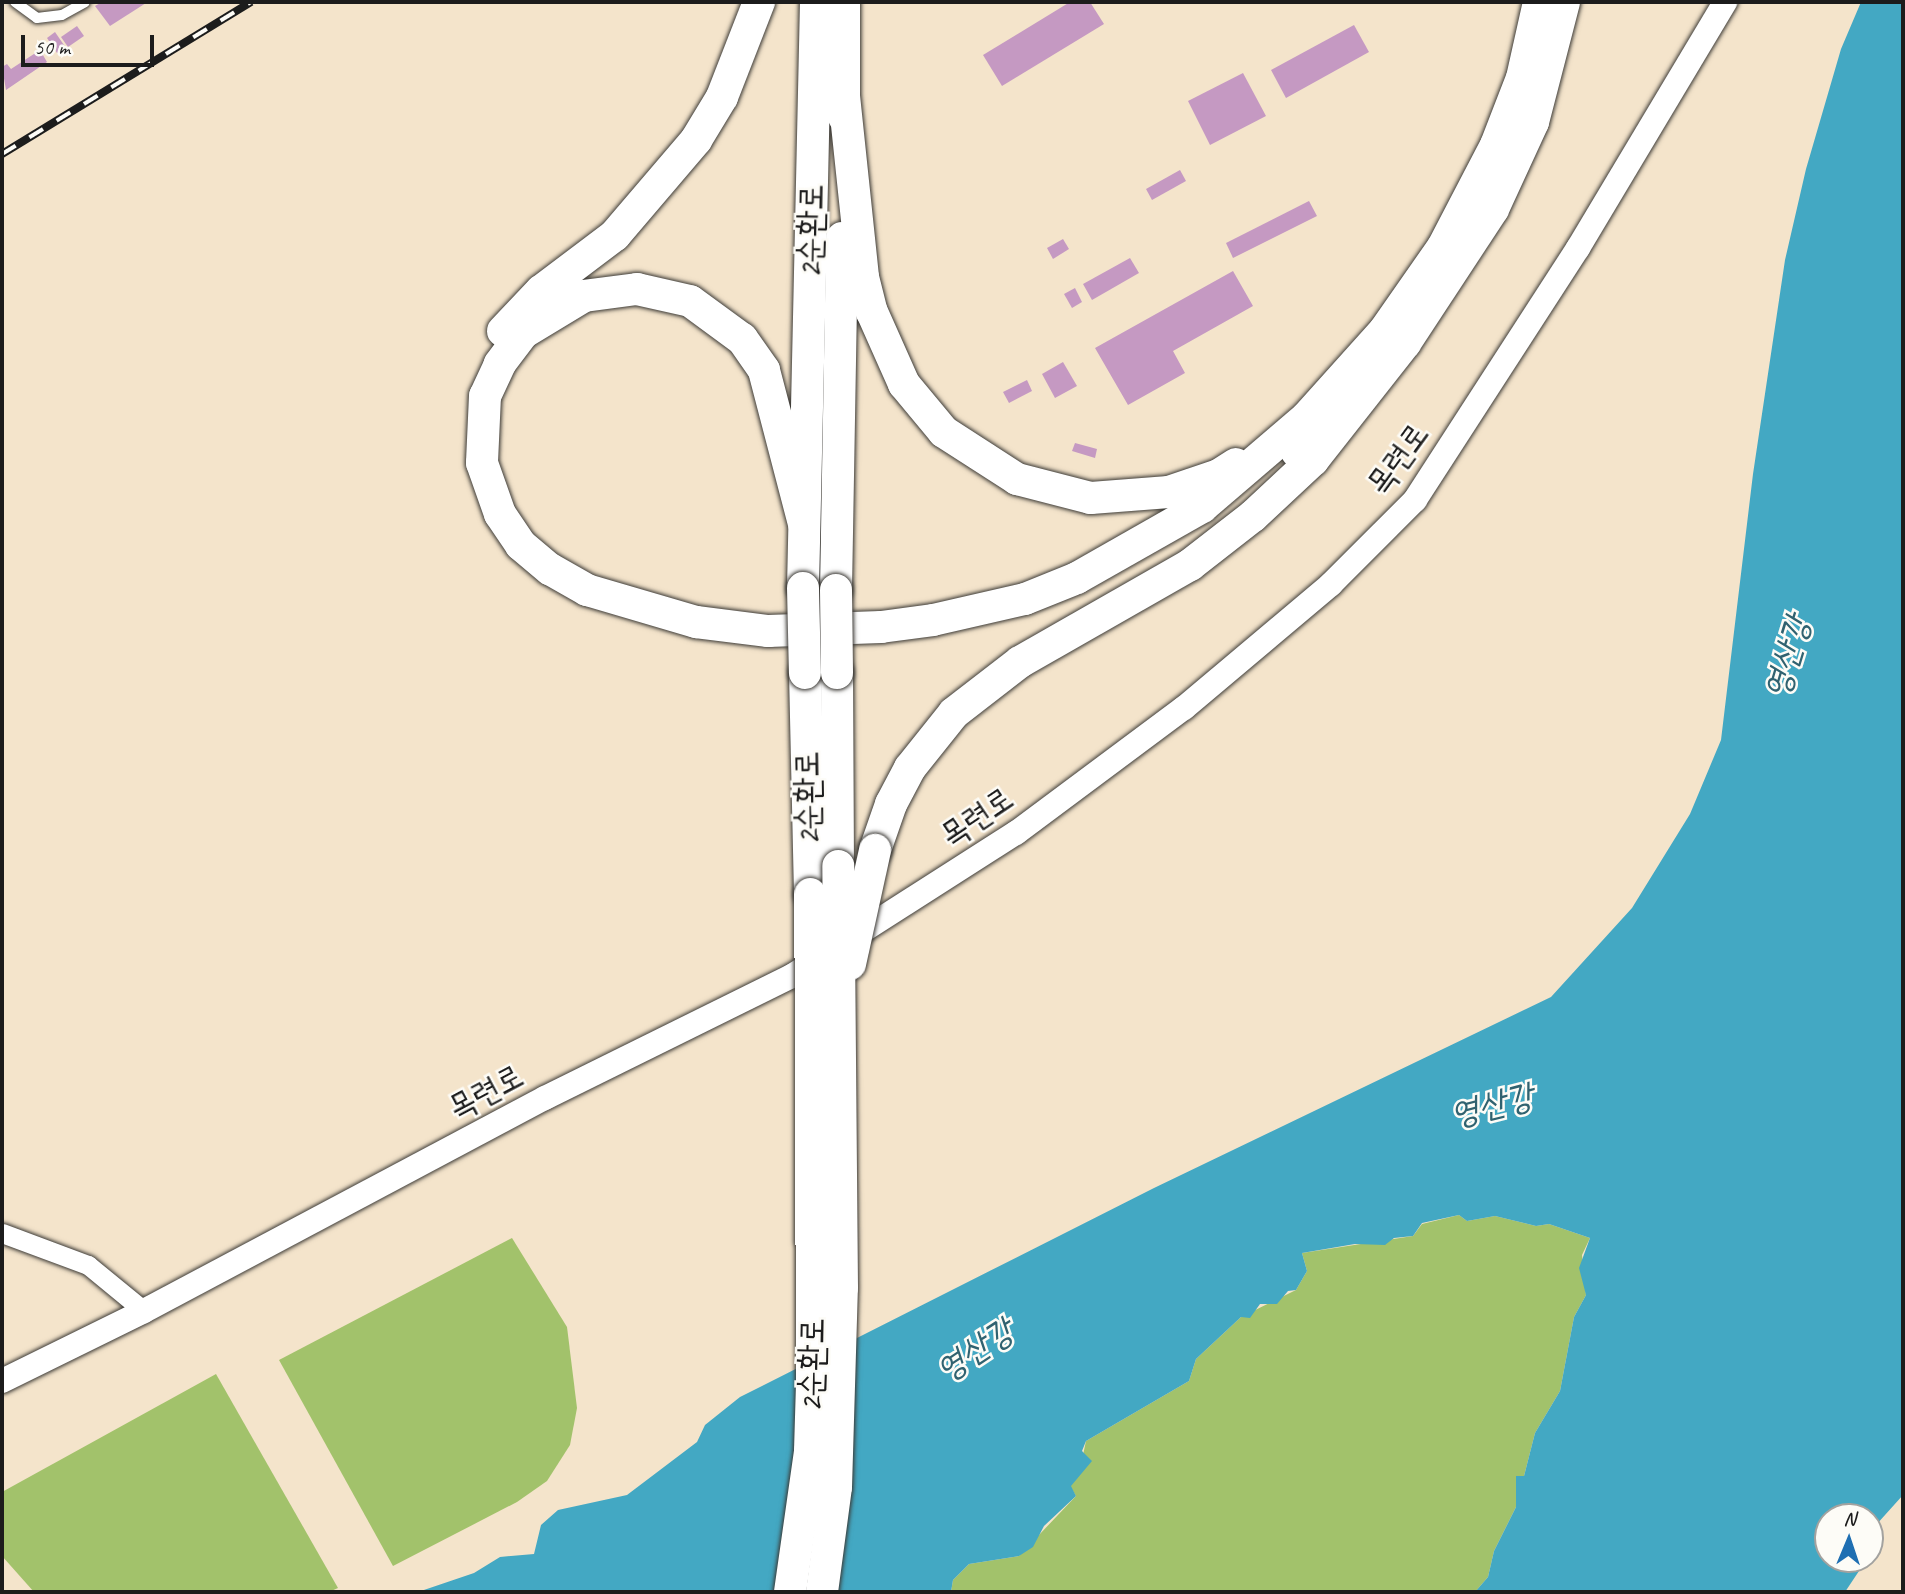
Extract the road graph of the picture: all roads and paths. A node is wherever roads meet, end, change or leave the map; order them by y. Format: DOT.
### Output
graph roads {
  1 [pos="15,2"];
  2 [pos="85,2"];
  3 [pos="759,2"];
  4 [pos="816,2"];
  5 [pos="844,2"];
  6 [pos="1539,2"];
  7 [pos="1564,2"];
  8 [pos="1725,2"];
  9 [pos="844,96"];
  10 [pos="1357,402"];
  11 [pos="1307,416"];
  12 [pos="804,524"];
  13 [pos="839,1010"];
  14 [pos="2,1233"];
  15 [pos="144,1311"];
  16 [pos="2,1381"];
  17 [pos="790,1592"];
  18 [pos="822,1592"];
  1 -- 2 [label="lane"];
  3 -- 10 [label="highway"];
  4 -- 12 [label="highway, 2순환로"];
  5 -- 9 [label="highway, 2순환로"];
  6 -- 11 [label="highway"];
  7 -- 10 [label="highway"];
  8 -- 15 [label="street, 목련로"];
  9 -- 11 [label="highway"];
  9 -- 13 [label="highway, 2순환로, bridge"];
  10 -- 13 [label="highway, bridge"];
  11 -- 12 [label="highway"];
  12 -- 17 [label="highway, 2순환로, bridge"];
  13 -- 18 [label="highway, 2순환로, bridge"];
  14 -- 15 [label="street"];
  15 -- 16 [label="street, 목련로"];
}
